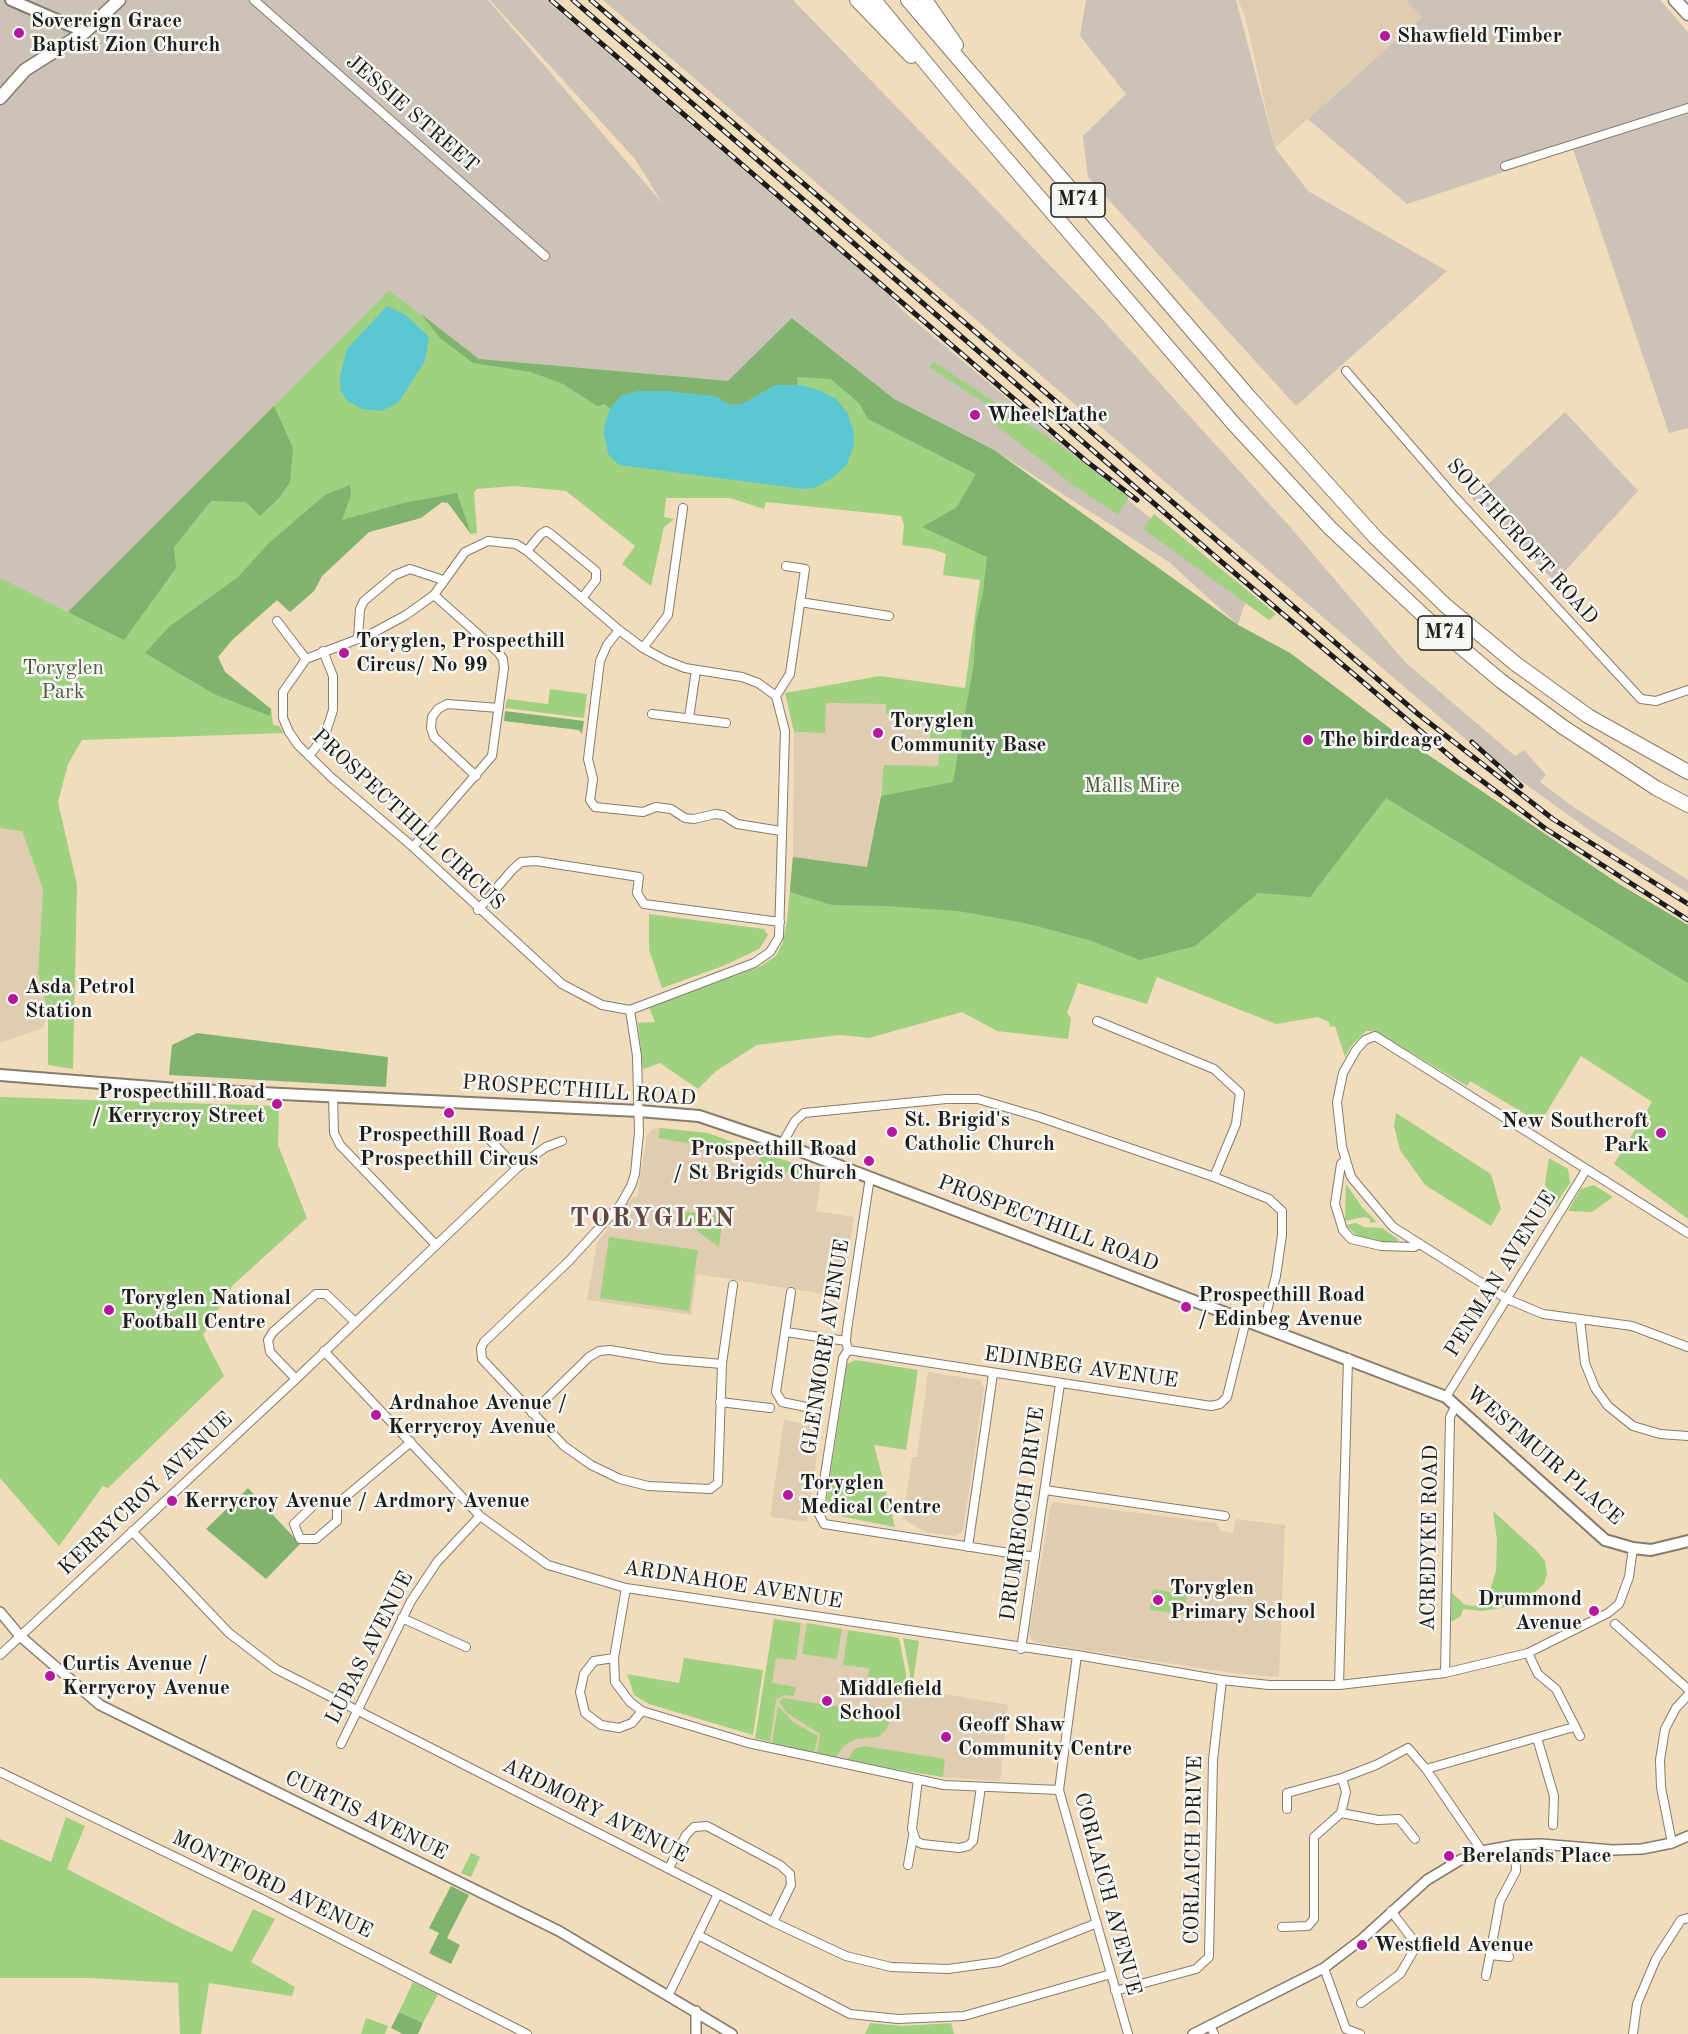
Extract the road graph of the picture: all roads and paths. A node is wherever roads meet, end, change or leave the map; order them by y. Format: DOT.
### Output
graph roads {
  1 [pos="11,0"];
  2 [pos="119,0"];
  3 [pos="254,0"];
  4 [pos="857,0"];
  5 [pos="874,0"];
  6 [pos="908,0"];
  7 [pos="925,0"];
  8 [pos="1675,0"];
  9 [pos="1688,14"];
  10 [pos="85,32"];
  11 [pos="0,99"];
  12 [pos="1688,108"];
  13 [pos="1007,118"];
  14 [pos="978,125"];
  15 [pos="1505,166"];
  16 [pos="545,256"];
  17 [pos="1346,371"];
  18 [pos="683,508"];
  19 [pos="526,551"];
  20 [pos="786,566"];
  21 [pos="443,580"];
  22 [pos="434,595"];
  23 [pos="583,597"];
  24 [pos="800,602"];
  25 [pos="889,615"];
  26 [pos="277,621"];
  27 [pos="620,630"];
  28 [pos="358,638"];
  29 [pos="644,648"];
  30 [pos="323,651"];
  31 [pos="306,659"];
  32 [pos="696,670"];
  33 [pos="1688,690"];
  34 [pos="776,696"];
  35 [pos="499,708"];
  36 [pos="652,714"];
  37 [pos="689,718"];
  38 [pos="726,723"];
  39 [pos="309,756"];
  40 [pos="1688,772"];
  41 [pos="476,776"];
  42 [pos="1688,805"];
  43 [pos="781,831"];
  44 [pos="412,848"];
  45 [pos="478,910"];
  46 [pos="780,922"];
  47 [pos="630,1010"];
  48 [pos="1096,1021"];
  49 [pos="0,1075"];
  50 [pos="333,1096"];
  51 [pos="639,1111"];
  52 [pos="489,1139"];
  53 [pos="562,1141"];
  54 [pos="782,1144"];
  55 [pos="1346,1159"];
  56 [pos="517,1168"];
  57 [pos="1586,1170"];
  58 [pos="870,1177"];
  59 [pos="1214,1177"];
  60 [pos="1688,1233"];
  61 [pos="435,1244"];
  62 [pos="1420,1244"];
  63 [pos="733,1286"];
  64 [pos="791,1292"];
  65 [pos="1507,1299"];
  66 [pos="1246,1320"];
  67 [pos="1580,1320"];
  68 [pos="354,1321"];
  69 [pos="1263,1326"];
  70 [pos="786,1332"];
  71 [pos="846,1341"];
  72 [pos="1688,1347"];
  73 [pos="848,1350"];
  74 [pos="324,1351"];
  75 [pos="1348,1358"];
  76 [pos="722,1364"];
  77 [pos="993,1374"];
  78 [pos="296,1379"];
  79 [pos="1060,1384"];
  80 [pos="1446,1397"];
  81 [pos="720,1402"];
  82 [pos="1456,1405"];
  83 [pos="806,1407"];
  84 [pos="770,1408"];
  85 [pos="532,1413"];
  86 [pos="1688,1436"];
  87 [pos="411,1442"];
  88 [pos="1045,1490"];
  89 [pos="337,1504"];
  90 [pos="480,1516"];
  91 [pos="1225,1516"];
  92 [pos="132,1531"];
  93 [pos="1688,1541"];
  94 [pos="968,1547"];
  95 [pos="1633,1548"];
  96 [pos="1035,1557"];
  97 [pos="626,1588"];
  98 [pos="0,1612"];
  99 [pos="402,1618"];
  100 [pos="1615,1624"];
  101 [pos="20,1636"];
  102 [pos="466,1647"];
  103 [pos="1021,1648"];
  104 [pos="1528,1653"];
  105 [pos="0,1654"];
  106 [pos="1077,1655"];
  107 [pos="614,1658"];
  108 [pos="1445,1673"];
  109 [pos="1222,1680"];
  110 [pos="1339,1685"];
  111 [pos="1688,1689"];
  112 [pos="1688,1695"];
  113 [pos="358,1711"];
  114 [pos="642,1711"];
  115 [pos="1574,1727"];
  116 [pos="1580,1736"];
  117 [pos="1537,1738"];
  118 [pos="341,1744"];
  119 [pos="1426,1769"];
  120 [pos="0,1772"];
  121 [pos="1342,1778"];
  122 [pos="918,1779"];
  123 [pos="981,1786"];
  124 [pos="1059,1790"];
  125 [pos="1287,1809"];
  126 [pos="1341,1813"];
  127 [pos="1553,1825"];
  128 [pos="913,1836"];
  129 [pos="1688,1836"];
  130 [pos="1415,1839"];
  131 [pos="1672,1843"];
  132 [pos="1515,1845"];
  133 [pos="1482,1851"];
  134 [pos="908,1866"];
  135 [pos="669,1868"];
  136 [pos="718,1894"];
  137 [pos="1390,1911"];
  138 [pos="1688,1918"];
  139 [pos="773,1922"];
  140 [pos="1097,1923"];
  141 [pos="1282,1926"];
  142 [pos="698,1935"];
  143 [pos="1490,1955"];
  144 [pos="1509,1957"];
  145 [pos="1324,1968"];
  146 [pos="1111,1974"];
  147 [pos="1486,1976"];
  148 [pos="1115,1991"];
  149 [pos="669,1994"];
  150 [pos="1361,2003"];
  151 [pos="696,2011"];
  152 [pos="1212,2030"];
  153 [pos="527,2034"];
  154 [pos="696,2034"];
  155 [pos="732,2034"];
  156 [pos="1128,2034"];
  157 [pos="1193,2034"];
  158 [pos="1360,2034"];
  159 [pos="1633,2034"];
  1 -- 10 [label="main road"];
  2 -- 10 [label="main road"];
  3 -- 16 [label="street, JESSIE STREET"];
  4 -- 14 [label="highway, M74"];
  5 -- 14 [label="highway, M74"];
  6 -- 13 [label="highway, M74"];
  7 -- 13 [label="highway, M74"];
  8 -- 9 [label="main road"];
  10 -- 11 [label="main road"];
  12 -- 15 [label="street"];
  13 -- 40 [label="highway, M74"];
  14 -- 42 [label="highway, M74"];
  17 -- 33 [label="street, SOUTHCROFT ROAD"];
  18 -- 29 [label="street"];
  19 -- 21 [label="street, PROSPECTHILL CIRCUS"];
  19 -- 23 [label="street, PROSPECTHILL CIRCUS"];
  19 -- 23 [label="street"];
  20 -- 24 [label="street"];
  21 -- 22 [label="street, PROSPECTHILL CIRCUS"];
  21 -- 28 [label="street"];
  22 -- 28 [label="street, PROSPECTHILL CIRCUS"];
  22 -- 35 [label="street"];
  23 -- 27 [label="street, PROSPECTHILL CIRCUS"];
  24 -- 25 [label="street"];
  24 -- 34 [label="street"];
  26 -- 31 [label="street"];
  27 -- 29 [label="street, PROSPECTHILL CIRCUS"];
  27 -- 43 [label="street"];
  28 -- 30 [label="street, PROSPECTHILL CIRCUS"];
  29 -- 32 [label="street, PROSPECTHILL CIRCUS"];
  30 -- 31 [label="street, PROSPECTHILL CIRCUS"];
  30 -- 39 [label="street"];
  31 -- 39 [label="street, PROSPECTHILL CIRCUS"];
  32 -- 34 [label="street, PROSPECTHILL CIRCUS"];
  32 -- 37 [label="street"];
  34 -- 43 [label="street"];
  35 -- 41 [label="street"];
  35 -- 41 [label="street"];
  36 -- 37 [label="street"];
  37 -- 38 [label="street"];
  39 -- 44 [label="street, PROSPECTHILL CIRCUS"];
  41 -- 44 [label="street"];
  43 -- 46 [label="street"];
  44 -- 45 [label="street, PROSPECTHILL CIRCUS"];
  45 -- 46 [label="street"];
  45 -- 47 [label="street, PROSPECTHILL CIRCUS"];
  46 -- 47 [label="street"];
  47 -- 51 [label="street"];
  48 -- 59 [label="street"];
  49 -- 50 [label="main road, PROSPECTHILL ROAD"];
  50 -- 51 [label="main road, PROSPECTHILL ROAD"];
  50 -- 61 [label="street"];
  51 -- 54 [label="main road, PROSPECTHILL ROAD"];
  51 -- 85 [label="street"];
  52 -- 56 [label="street"];
  53 -- 56 [label="street, KERRYCROY AVENUE"];
  54 -- 58 [label="main road, PROSPECTHILL ROAD"];
  54 -- 59 [label="street"];
  55 -- 57 [label="street"];
  55 -- 62 [label="street"];
  55 -- 62 [label="street"];
  56 -- 61 [label="street, KERRYCROY AVENUE"];
  57 -- 60 [label="street"];
  57 -- 65 [label="street, PENMAN AVENUE"];
  58 -- 66 [label="main road, PROSPECTHILL ROAD"];
  58 -- 71 [label="street, GLENMORE AVENUE"];
  59 -- 69 [label="street"];
  61 -- 68 [label="street, KERRYCROY AVENUE"];
  62 -- 65 [label="street"];
  63 -- 76 [label="street"];
  64 -- 70 [label="street"];
  65 -- 67 [label="street"];
  65 -- 80 [label="street, PENMAN AVENUE"];
  66 -- 69 [label="main road, PROSPECTHILL ROAD"];
  66 -- 79 [label="street, EDINBEG AVENUE"];
  67 -- 72 [label="street"];
  67 -- 86 [label="street"];
  68 -- 74 [label="street, KERRYCROY AVENUE"];
  68 -- 78 [label="street"];
  69 -- 75 [label="main road, WESTMUIR PLACE"];
  70 -- 71 [label="street"];
  70 -- 83 [label="street"];
  71 -- 73 [label="street, GLENMORE AVENUE"];
  73 -- 77 [label="street, EDINBEG AVENUE"];
  73 -- 94 [label="street, GLENMORE AVENUE"];
  74 -- 78 [label="street, KERRYCROY AVENUE"];
  74 -- 87 [label="street, ARDNAHOE AVENUE"];
  75 -- 80 [label="main road, WESTMUIR PLACE"];
  75 -- 110 [label="street"];
  76 -- 81 [label="street"];
  76 -- 85 [label="street"];
  77 -- 79 [label="street, EDINBEG AVENUE"];
  77 -- 94 [label="street"];
  78 -- 92 [label="street, KERRYCROY AVENUE"];
  79 -- 88 [label="street, DRUMREOCH DRIVE"];
  80 -- 82 [label="main road, WESTMUIR PLACE"];
  81 -- 84 [label="street"];
  81 -- 85 [label="street"];
  82 -- 95 [label="main road, WESTMUIR PLACE"];
  82 -- 108 [label="street, ACREDYKE ROAD"];
  87 -- 89 [label="street"];
  87 -- 90 [label="street, ARDNAHOE AVENUE"];
  88 -- 91 [label="street"];
  88 -- 96 [label="street, DRUMREOCH DRIVE"];
  89 -- 89 [label="street"];
  90 -- 97 [label="street, ARDNAHOE AVENUE"];
  90 -- 99 [label="street, LUBAS AVENUE"];
  92 -- 101 [label="street, KERRYCROY AVENUE"];
  92 -- 113 [label="street, ARDMORY AVENUE"];
  93 -- 95 [label="main road, WESTMUIR PLACE"];
  94 -- 96 [label="street, GLENMORE AVENUE"];
  95 -- 104 [label="street, ARDNAHOE AVENUE"];
  96 -- 103 [label="street, DRUMREOCH DRIVE"];
  97 -- 103 [label="street, ARDNAHOE AVENUE"];
  97 -- 107 [label="street"];
  98 -- 101 [label="street, CURTIS AVENUE"];
  99 -- 102 [label="street"];
  99 -- 113 [label="street, LUBAS AVENUE"];
  100 -- 111 [label="street"];
  101 -- 105 [label="street, KERRYCROY AVENUE"];
  101 -- 149 [label="street, CURTIS AVENUE"];
  103 -- 106 [label="street, ARDNAHOE AVENUE"];
  104 -- 108 [label="street, ARDNAHOE AVENUE"];
  104 -- 115 [label="street"];
  106 -- 109 [label="street, ARDNAHOE AVENUE"];
  106 -- 124 [label="street, CORLAICH AVENUE"];
  107 -- 114 [label="street"];
  107 -- 114 [label="street"];
  108 -- 110 [label="street, ARDNAHOE AVENUE"];
  109 -- 110 [label="street, ARDNAHOE AVENUE"];
  109 -- 148 [label="street, CORLAICH DRIVE"];
  112 -- 131 [label="street"];
  113 -- 118 [label="street, LUBAS AVENUE"];
  113 -- 135 [label="street, ARDMORY AVENUE"];
  114 -- 122 [label="street"];
  115 -- 116 [label="street"];
  115 -- 117 [label="street"];
  117 -- 119 [label="street"];
  117 -- 127 [label="street"];
  119 -- 121 [label="street"];
  119 -- 133 [label="street"];
  120 -- 153 [label="street, MONTFORD AVENUE"];
  121 -- 125 [label="street"];
  121 -- 126 [label="street"];
  122 -- 123 [label="street"];
  122 -- 128 [label="street"];
  123 -- 124 [label="street"];
  123 -- 128 [label="street"];
  124 -- 140 [label="street, CORLAICH AVENUE"];
  126 -- 130 [label="street"];
  126 -- 141 [label="street"];
  128 -- 134 [label="street"];
  129 -- 131 [label="street"];
  131 -- 132 [label="street"];
  132 -- 133 [label="street"];
  132 -- 143 [label="street"];
  133 -- 137 [label="street"];
  135 -- 136 [label="street, ARDMORY AVENUE"];
  135 -- 139 [label="street"];
  136 -- 139 [label="street, ARDMORY AVENUE"];
  136 -- 142 [label="street"];
  137 -- 145 [label="street"];
  137 -- 150 [label="street"];
  138 -- 159 [label="street"];
  139 -- 140 [label="street, ARDMORY AVENUE"];
  140 -- 146 [label="street, CORLAICH AVENUE"];
  142 -- 146 [label="street"];
  142 -- 149 [label="street"];
  143 -- 144 [label="street"];
  143 -- 147 [label="street"];
  145 -- 152 [label="street"];
  145 -- 158 [label="street"];
  146 -- 148 [label="street, CORLAICH AVENUE"];
  148 -- 156 [label="street, CORLAICH AVENUE"];
  149 -- 151 [label="street, CURTIS AVENUE"];
  151 -- 154 [label="street"];
  151 -- 155 [label="street, CURTIS AVENUE"];
  152 -- 157 [label="street"];
}
